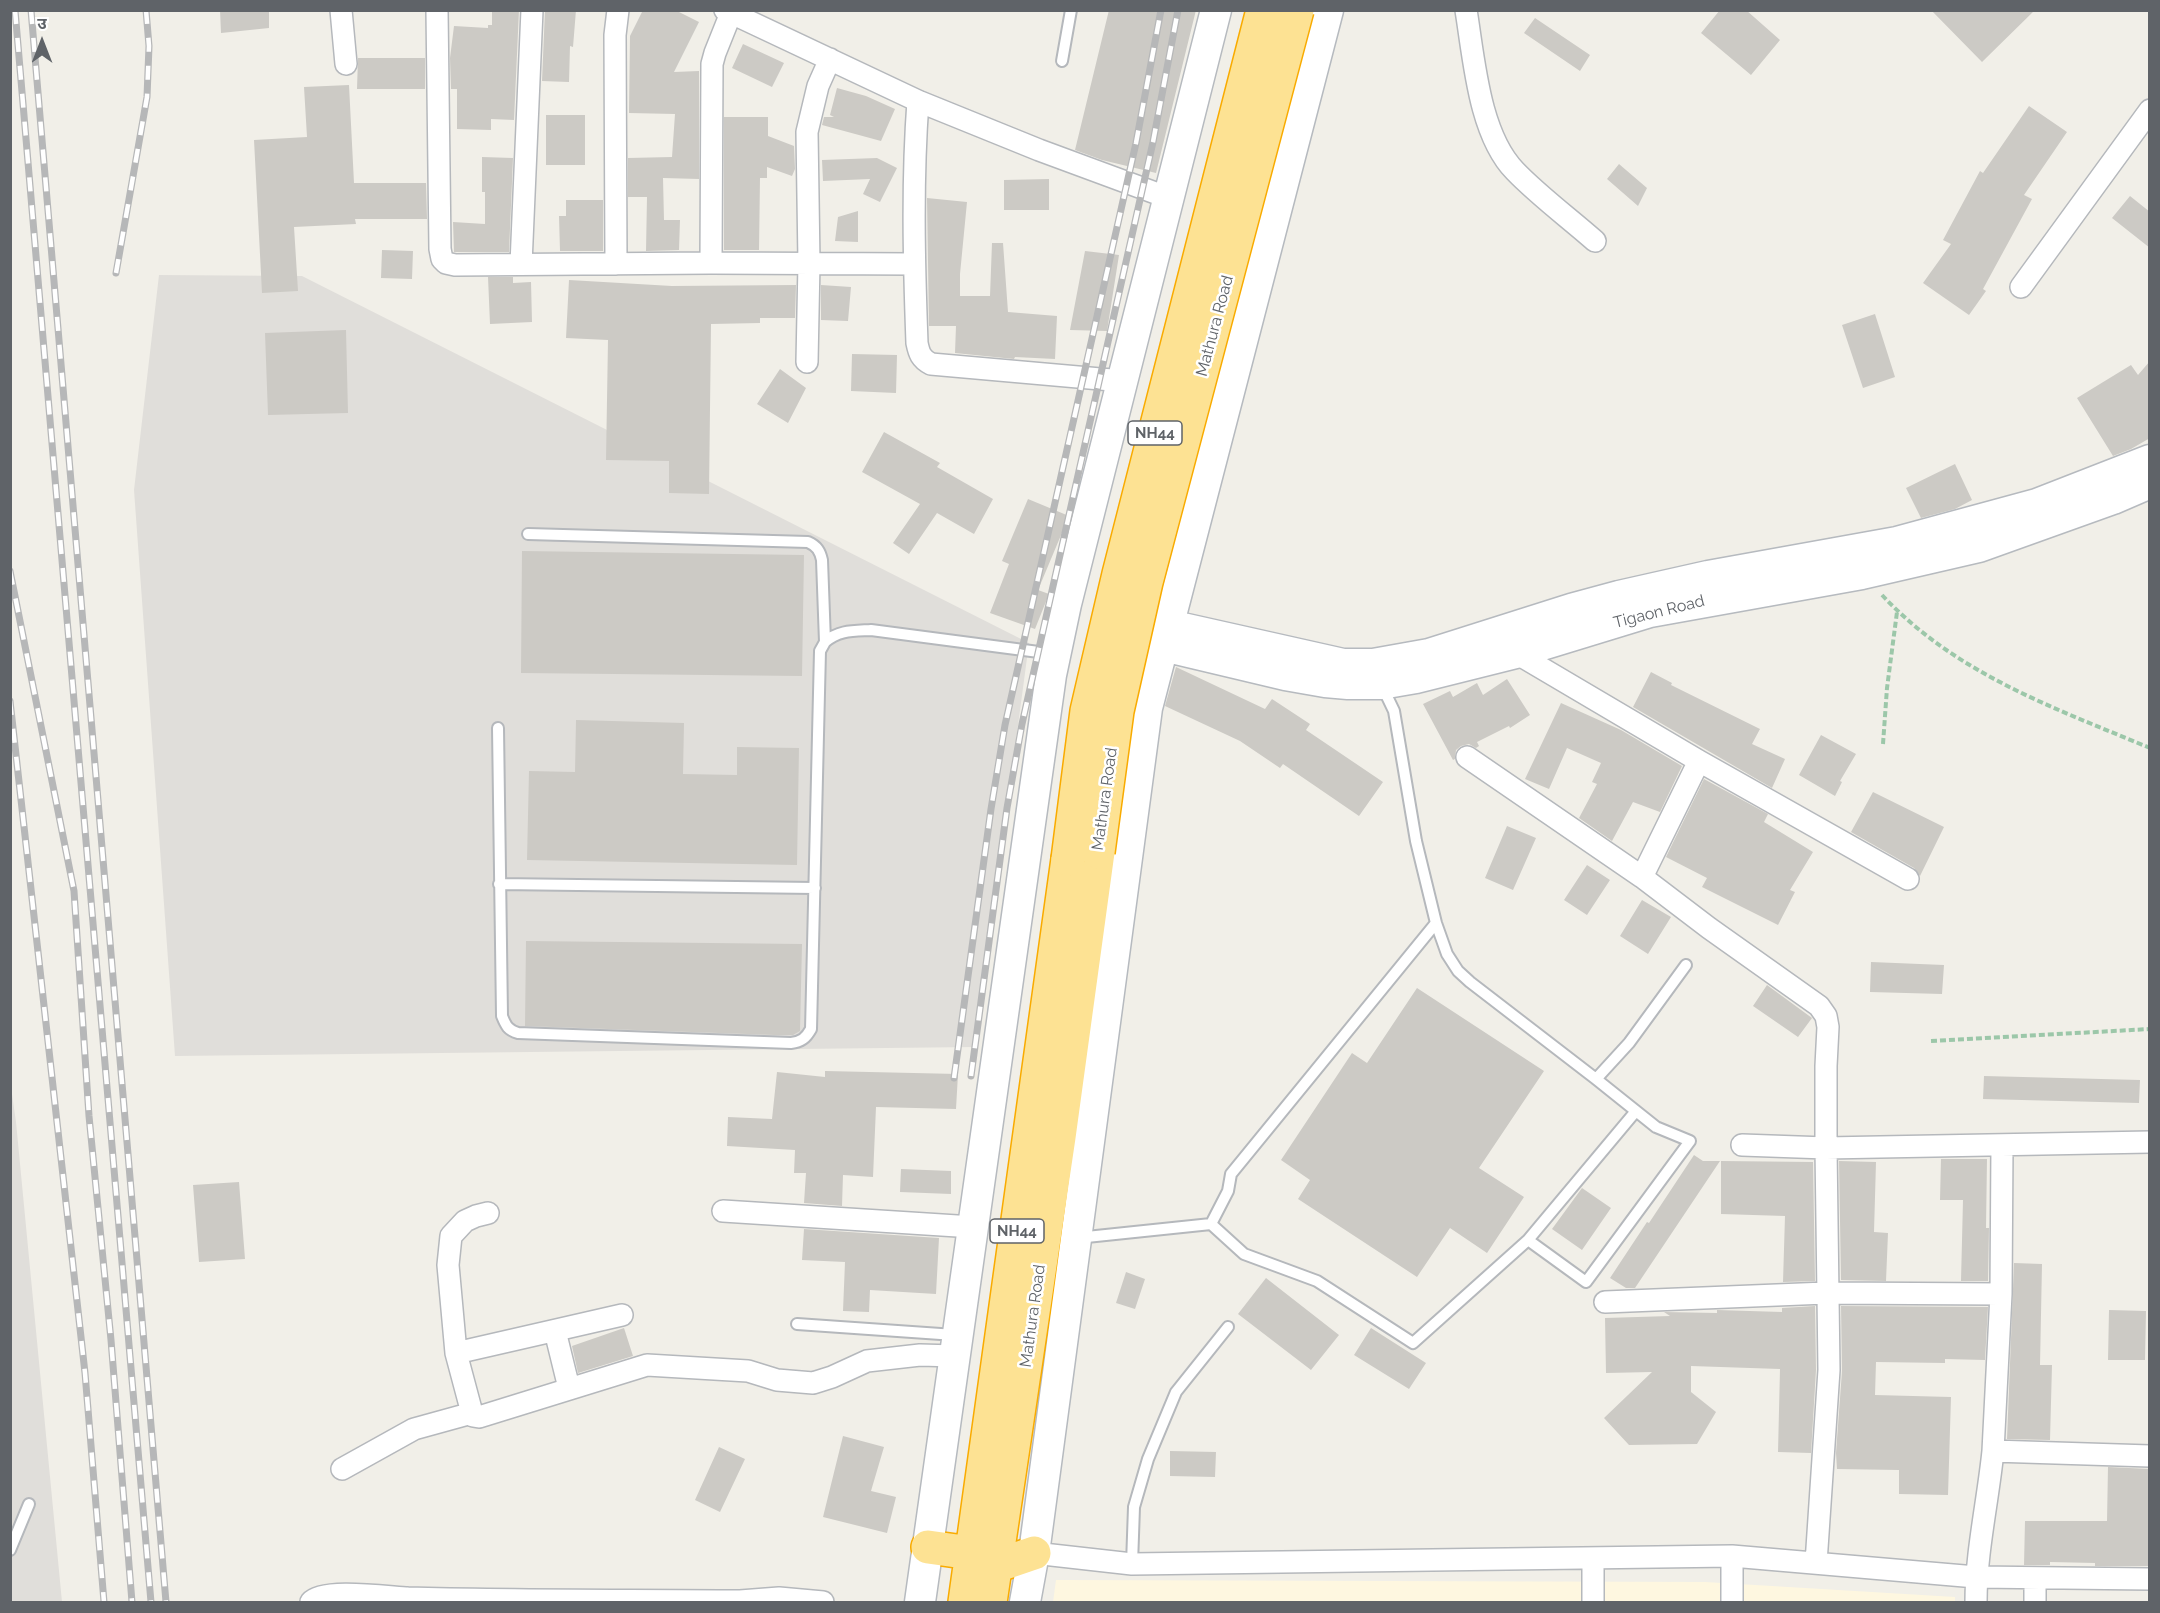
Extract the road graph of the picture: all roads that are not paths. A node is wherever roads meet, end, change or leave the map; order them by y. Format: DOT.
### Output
graph roads {
  1 [pos="341,10"];
  2 [pos="436,10"];
  3 [pos="532,10"];
  4 [pos="618,10"];
  5 [pos="1071,10"];
  6 [pos="1216,10"];
  7 [pos="1263,10"];
  8 [pos="1297,10"];
  9 [pos="1328,10"];
  10 [pos="1466,10"];
  11 [pos="728,12"];
  12 [pos="830,59"];
  13 [pos="1062,61"];
  14 [pos="346,64"];
  15 [pos="918,101"];
  16 [pos="2150,111"];
  17 [pos="1169,198"];
  18 [pos="1595,241"];
  19 [pos="711,263"];
  20 [pos="809,263"];
  21 [pos="521,264"];
  22 [pos="616,264"];
  23 [pos="914,264"];
  24 [pos="2021,288"];
  25 [pos="807,362"];
  26 [pos="1123,381"];
  27 [pos="2150,460"];
  28 [pos="2150,483"];
  29 [pos="528,534"];
  30 [pos="1901,553"];
  31 [pos="1166,635"];
  32 [pos="825,642"];
  33 [pos="1516,653"];
  34 [pos="1055,654"];
  35 [pos="1377,674"];
  36 [pos="498,728"];
  37 [pos="1467,757"];
  38 [pos="1699,761"];
  39 [pos="1083,856"];
  40 [pos="1642,877"];
  41 [pos="1908,879"];
  42 [pos="499,884"];
  43 [pos="815,888"];
  44 [pos="1436,923"];
  45 [pos="1686,965"];
  46 [pos="1596,1079"];
  47 [pos="1636,1111"];
  48 [pos="2150,1142"];
  49 [pos="1742,1145"];
  50 [pos="2002,1145"];
  51 [pos="1826,1148"];
  52 [pos="723,1211"];
  53 [pos="488,1213"];
  54 [pos="1211,1224"];
  55 [pos="973,1227"];
  56 [pos="1076,1239"];
  57 [pos="1528,1240"];
  58 [pos="1826,1293"];
  59 [pos="2001,1294"];
  60 [pos="1605,1302"];
  61 [pos="622,1315"];
  62 [pos="797,1324"];
  63 [pos="1228,1327"];
  64 [pos="555,1331"];
  65 [pos="957,1346"];
  66 [pos="456,1353"];
  67 [pos="569,1388"];
  68 [pos="472,1413"];
  69 [pos="1993,1451"];
  70 [pos="2150,1456"];
  71 [pos="342,1469"];
  72 [pos="29,1504"];
  73 [pos="928,1547"];
  74 [pos="10,1550"];
  75 [pos="1034,1553"];
  76 [pos="1732,1556"];
  77 [pos="1593,1558"];
  78 [pos="983,1560"];
  79 [pos="1816,1563"];
  80 [pos="1132,1564"];
  81 [pos="1976,1577"];
  82 [pos="2035,1578"];
  83 [pos="2150,1579"];
  84 [pos="779,1600"];
  85 [pos="506,1601"];
  86 [pos="311,1602"];
  87 [pos="822,1602"];
  88 [pos="920,1602"];
  89 [pos="965,1602"];
  90 [pos="990,1602"];
  91 [pos="1025,1602"];
  92 [pos="1593,1602"];
  93 [pos="1732,1602"];
  94 [pos="1976,1602"];
  95 [pos="2035,1602"];
  1 -- 14 [label="street"];
  2 -- 21 [label="street"];
  3 -- 21 [label="street"];
  4 -- 22 [label="street"];
  5 -- 13 [label="lane"];
  6 -- 17 [label="main road"];
  7 -- 39 [label="highway, Mathura Road / NH44, bridge"];
  8 -- 39 [label="highway, Mathura Road / NH44, bridge"];
  9 -- 31 [label="main road"];
  10 -- 18 [label="street"];
  11 -- 12 [label="street"];
  11 -- 19 [label="street"];
  12 -- 15 [label="street"];
  12 -- 20 [label="street"];
  15 -- 17 [label="street"];
  15 -- 23 [label="street"];
  16 -- 24 [label="street"];
  17 -- 26 [label="main road"];
  19 -- 20 [label="street"];
  19 -- 22 [label="street"];
  20 -- 23 [label="street"];
  20 -- 25 [label="street"];
  21 -- 22 [label="street"];
  23 -- 26 [label="street"];
  26 -- 34 [label="main road"];
  27 -- 30 [label="main road, Tigaon Road"];
  28 -- 30 [label="main road, Tigaon Road"];
  29 -- 32 [label="lane"];
  30 -- 33 [label="main road, Tigaon Road"];
  30 -- 35 [label="main road, Tigaon Road"];
  31 -- 35 [label="main road, Tigaon Road"];
  31 -- 56 [label="main road"];
  32 -- 34 [label="lane"];
  32 -- 43 [label="lane"];
  33 -- 35 [label="main road, Tigaon Road"];
  33 -- 38 [label="street"];
  34 -- 55 [label="main road"];
  35 -- 44 [label="lane"];
  36 -- 42 [label="lane"];
  37 -- 40 [label="street"];
  38 -- 40 [label="street"];
  38 -- 41 [label="street"];
  39 -- 78 [label="highway, Mathura Road / NH44"];
  40 -- 51 [label="street"];
  42 -- 43 [label="lane"];
  42 -- 43 [label="lane"];
  44 -- 46 [label="lane"];
  44 -- 54 [label="lane"];
  45 -- 46 [label="lane"];
  46 -- 47 [label="lane"];
  47 -- 57 [label="lane"];
  47 -- 57 [label="lane"];
  48 -- 50 [label="street"];
  49 -- 51 [label="street"];
  50 -- 51 [label="street"];
  50 -- 59 [label="street"];
  51 -- 58 [label="street"];
  52 -- 55 [label="street"];
  53 -- 66 [label="street"];
  54 -- 56 [label="lane"];
  54 -- 57 [label="lane"];
  55 -- 65 [label="main road"];
  56 -- 75 [label="main road"];
  58 -- 59 [label="street"];
  58 -- 60 [label="street"];
  58 -- 79 [label="street"];
  59 -- 69 [label="street"];
  61 -- 64 [label="street"];
  62 -- 65 [label="lane"];
  63 -- 80 [label="lane"];
  64 -- 66 [label="street"];
  64 -- 67 [label="street"];
  65 -- 67 [label="street"];
  65 -- 73 [label="main road"];
  66 -- 68 [label="street"];
  67 -- 68 [label="street"];
  68 -- 71 [label="street"];
  69 -- 70 [label="street"];
  69 -- 81 [label="street"];
  72 -- 74 [label="lane"];
  73 -- 78 [label="highway"];
  73 -- 88 [label="main road"];
  75 -- 78 [label="highway"];
  75 -- 80 [label="street"];
  75 -- 91 [label="main road"];
  76 -- 77 [label="street"];
  76 -- 79 [label="street"];
  76 -- 93 [label="street"];
  77 -- 80 [label="street"];
  77 -- 92 [label="street"];
  78 -- 89 [label="highway, Mathura Road / NH44"];
  78 -- 90 [label="highway, Mathura Road / NH44"];
  79 -- 81 [label="street"];
  81 -- 82 [label="street"];
  81 -- 94 [label="street"];
  82 -- 83 [label="street"];
  82 -- 95 [label="street"];
  84 -- 85 [label="street"];
  84 -- 87 [label="street"];
  85 -- 86 [label="street"];
}
